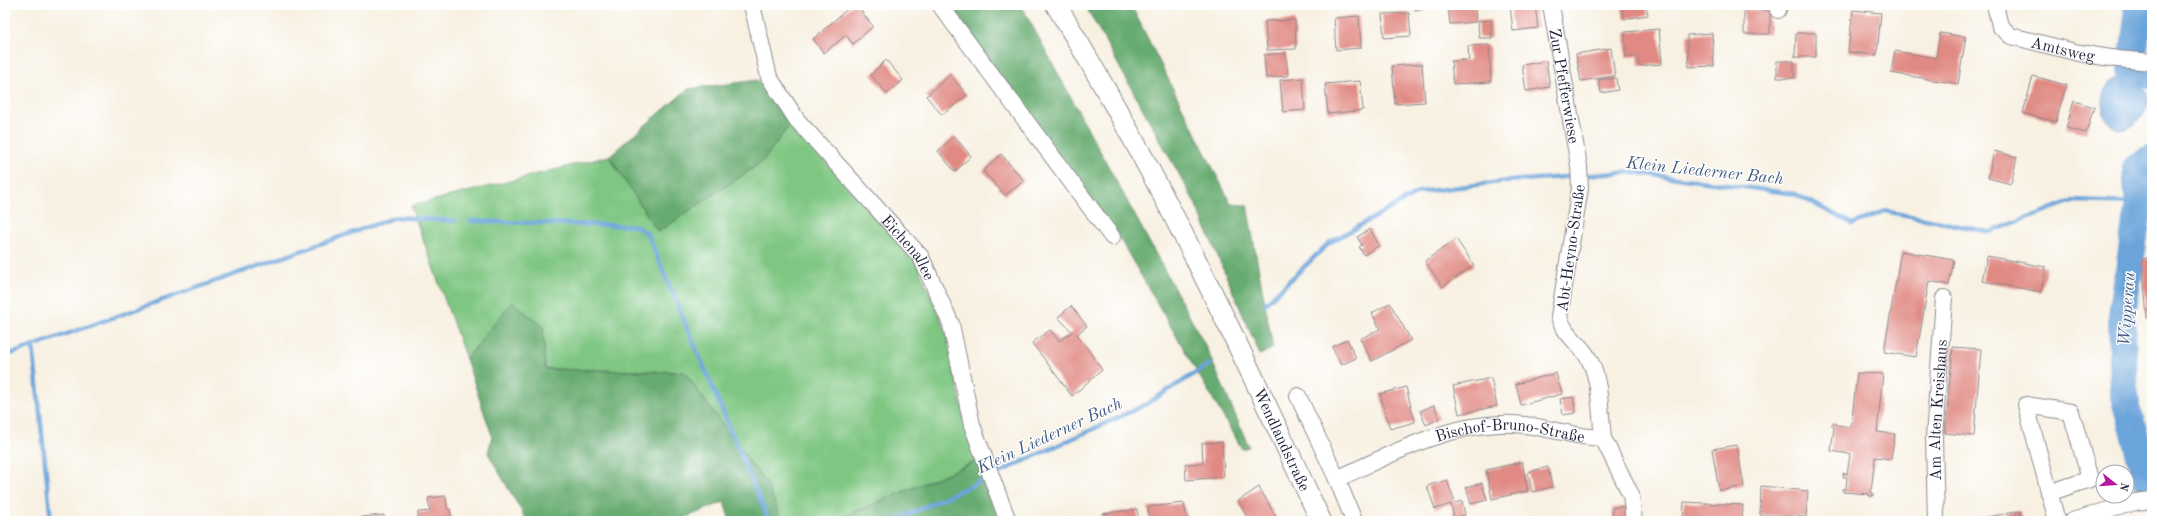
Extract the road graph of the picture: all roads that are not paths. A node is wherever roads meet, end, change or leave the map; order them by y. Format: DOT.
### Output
graph roads {
  1 [pos="752,5"];
  2 [pos="940,5"];
  3 [pos="1056,5"];
  4 [pos="1551,5"];
  5 [pos="1995,5"];
  6 [pos="2148,62"];
  7 [pos="1579,166"];
  8 [pos="1112,237"];
  9 [pos="1944,298"];
  10 [pos="1298,396"];
  11 [pos="1602,438"];
  12 [pos="1337,479"];
  13 [pos="2049,493"];
  14 [pos="2152,500"];
  15 [pos="1008,521"];
  16 [pos="1321,521"];
  17 [pos="1354,521"];
  18 [pos="1634,521"];
  19 [pos="1936,521"];
  20 [pos="2057,521"];
  21 [pos="2072,521"];
  1 -- 15 [label="street, Eichenallee"];
  2 -- 8 [label="street"];
  3 -- 16 [label="main road, Wendlandstraße"];
  4 -- 7 [label="street, Zur Pfefferwiese"];
  5 -- 6 [label="street, Amtsweg"];
  7 -- 11 [label="street, Abt-Heyno-Straße"];
  9 -- 19 [label="street, Am Alten Kreishaus"];
  10 -- 12 [label="street"];
  11 -- 12 [label="street, Bischof-Bruno-Straße"];
  11 -- 18 [label="street, Bischof-Bruno-Straße"];
  12 -- 17 [label="street"];
  13 -- 13 [label="street"];
  13 -- 20 [label="street"];
  14 -- 21 [label="street"];
}
